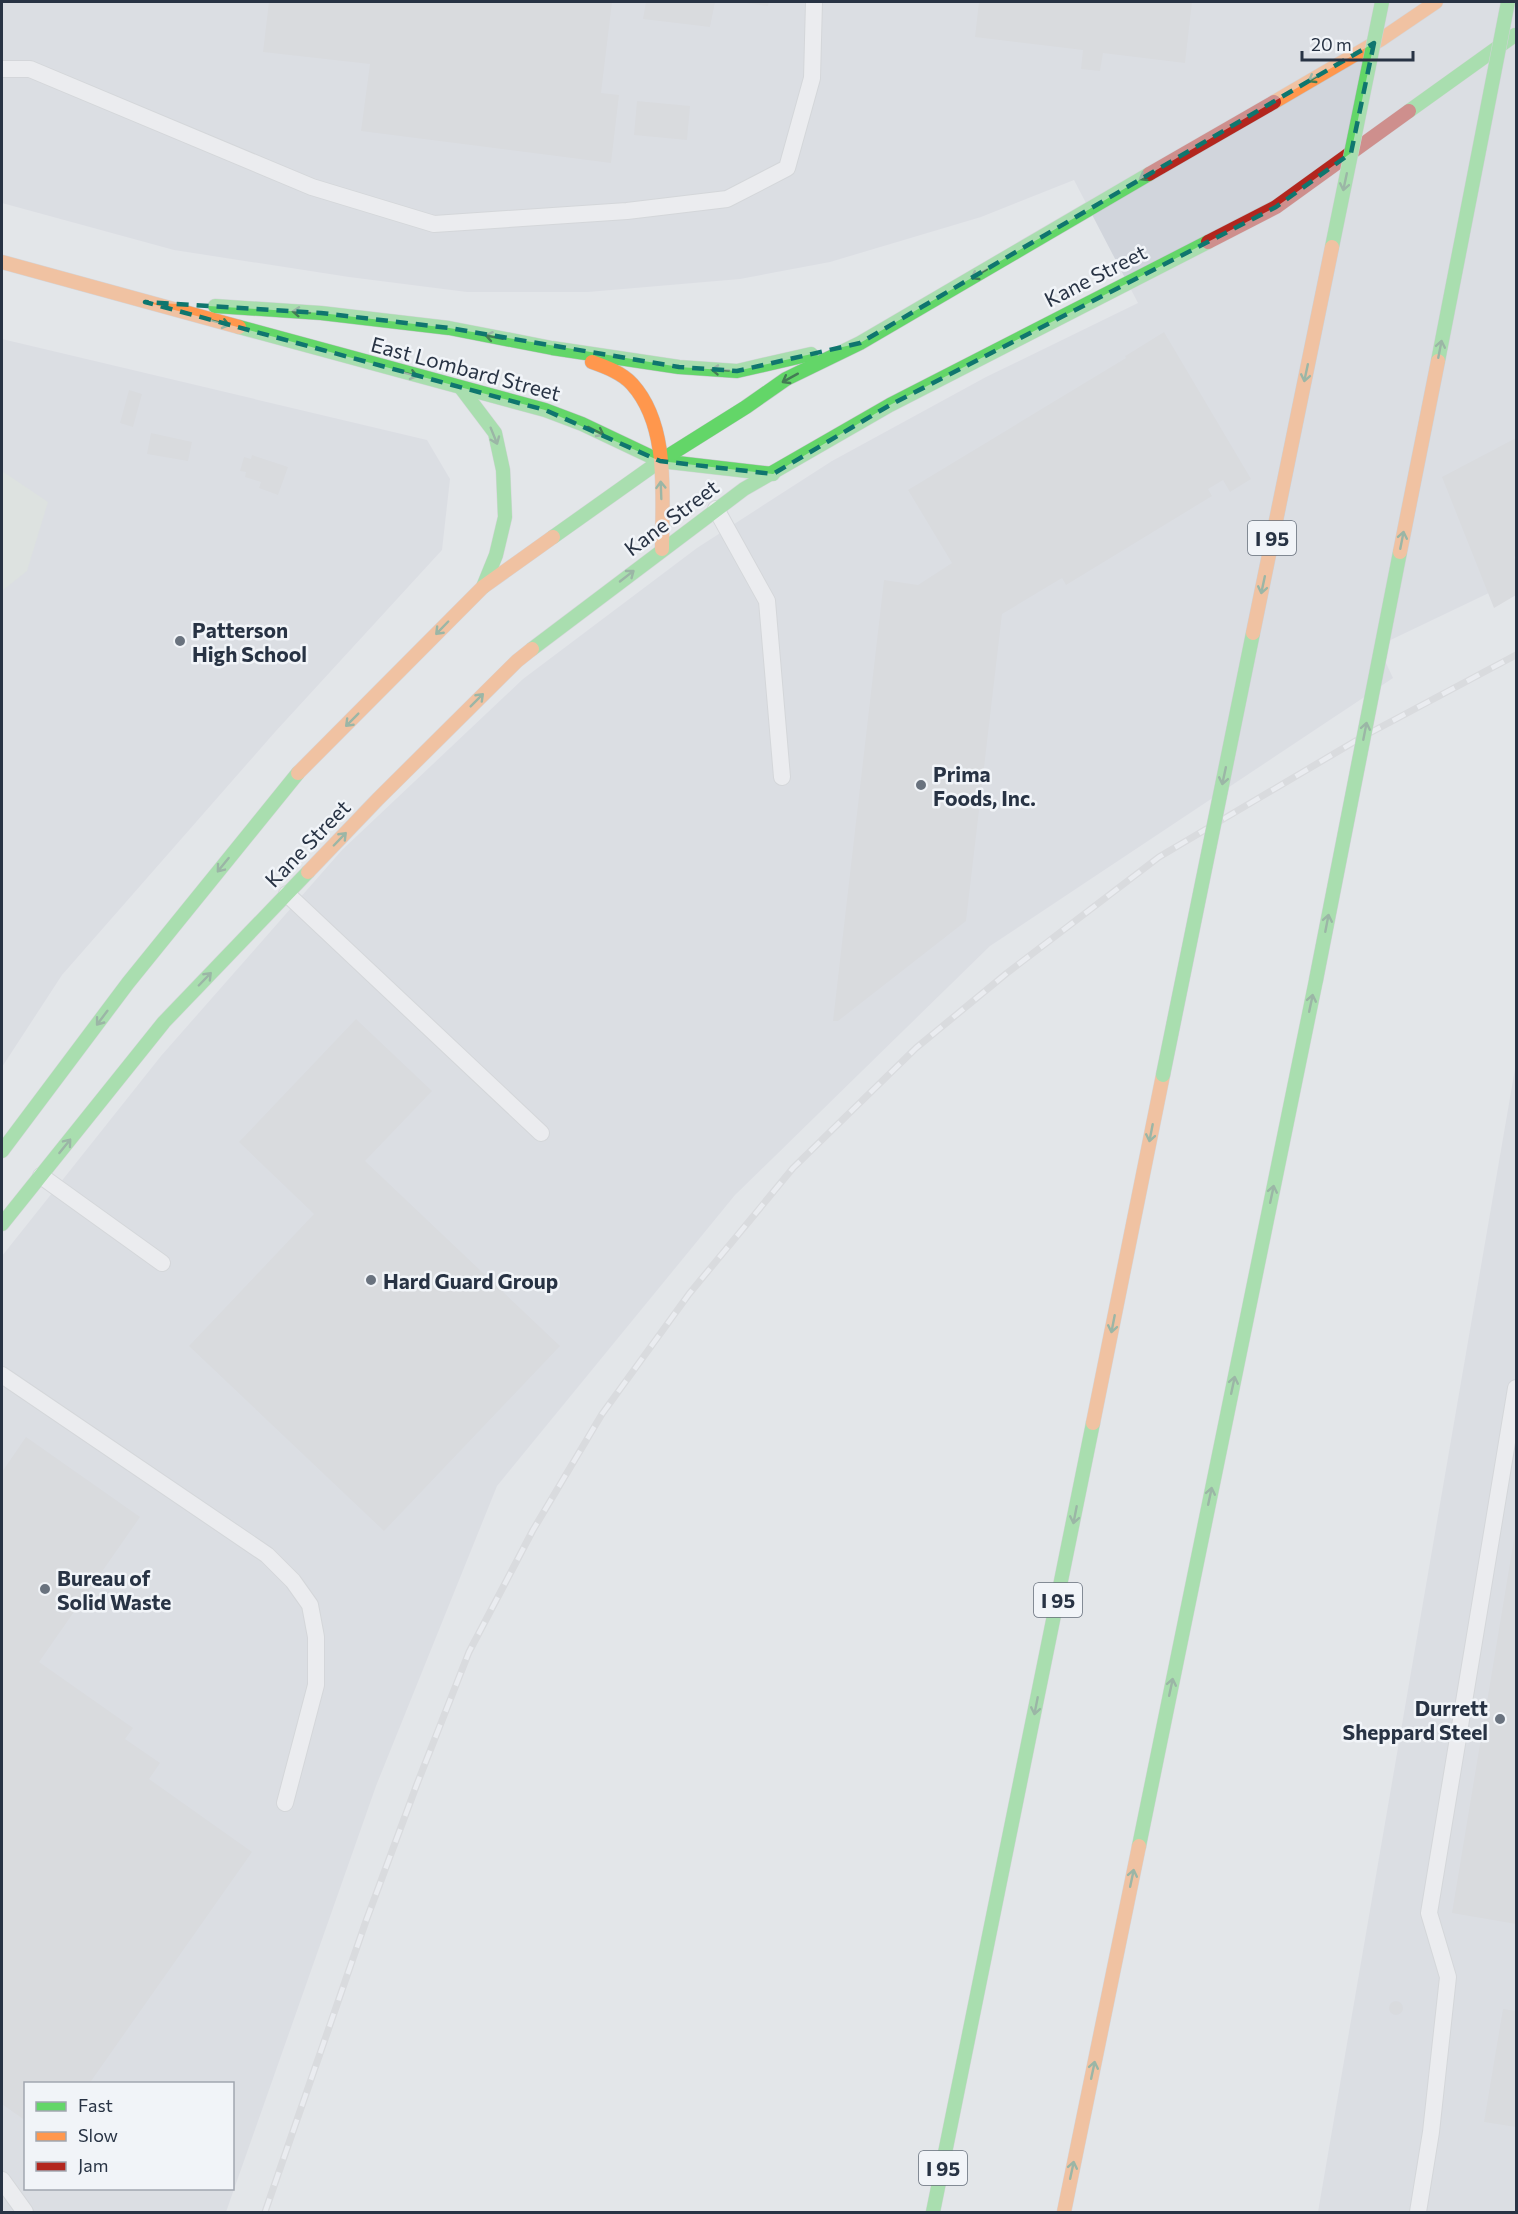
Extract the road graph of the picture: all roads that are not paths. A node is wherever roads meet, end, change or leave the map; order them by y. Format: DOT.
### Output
graph roads {
  1 [pos="814,2"];
  2 [pos="1382,2"];
  3 [pos="1437,2"];
  4 [pos="1508,2"];
  5 [pos="1516,34"];
  6 [pos="2,69"];
  7 [pos="2,262"];
  8 [pos="145,302"];
  9 [pos="860,343"];
  10 [pos="552,348"];
  11 [pos="461,388"];
  12 [pos="660,461"];
  13 [pos="773,474"];
  14 [pos="716,509"];
  15 [pos="663,549"];
  16 [pos="483,586"];
  17 [pos="782,777"];
  18 [pos="287,894"];
  19 [pos="541,1133"];
  20 [pos="2,1150"];
  21 [pos="40,1176"];
  22 [pos="2,1224"];
  23 [pos="162,1263"];
  24 [pos="2,1375"];
  25 [pos="1516,1388"];
  26 [pos="285,1803"];
  27 [pos="953,2124"];
  28 [pos="2,2180"];
  29 [pos="25,2212"];
  30 [pos="923,2212"];
  31 [pos="933,2212"];
  32 [pos="1064,2212"];
  33 [pos="1418,2212"];
  1 -- 6 [label="lane"];
  2 -- 27 [label="main road, I 95, one-way, bridge"];
  3 -- 9 [label="main road, one-way"];
  32 -- 4 [label="main road, one-way, bridge"];
  5 -- 13 [label="main road, Kane Street"];
  7 -- 8 [label="main road, East Lombard Street"];
  10 -- 8 [label="main road, East Lombard Street, one-way"];
  8 -- 11 [label="main road, East Lombard Street, one-way"];
  9 -- 10 [label="main road, one-way"];
  9 -- 12 [label="main road, one-way"];
  10 -- 12 [label="main road"];
  11 -- 12 [label="main road, East Lombard Street, one-way"];
  11 -- 16 [label="main road, one-way"];
  12 -- 13 [label="main road, East Lombard Street"];
  15 -- 12 [label="main road, one-way"];
  12 -- 16 [label="main road"];
  13 -- 14 [label="main road, Kane Street"];
  14 -- 15 [label="main road, Kane Street"];
  14 -- 17 [label="lane"];
  18 -- 15 [label="main road, Kane Street, one-way"];
  16 -- 20 [label="main road, one-way"];
  18 -- 19 [label="lane"];
  21 -- 18 [label="main road, Kane Street, one-way"];
  21 -- 22 [label="main road, Kane Street"];
  21 -- 23 [label="lane"];
  24 -- 26 [label="lane"];
  25 -- 33 [label="lane"];
  27 -- 30 [label="main road"];
  27 -- 31 [label="main road, I 95"];
  28 -- 29 [label="lane"];
}
